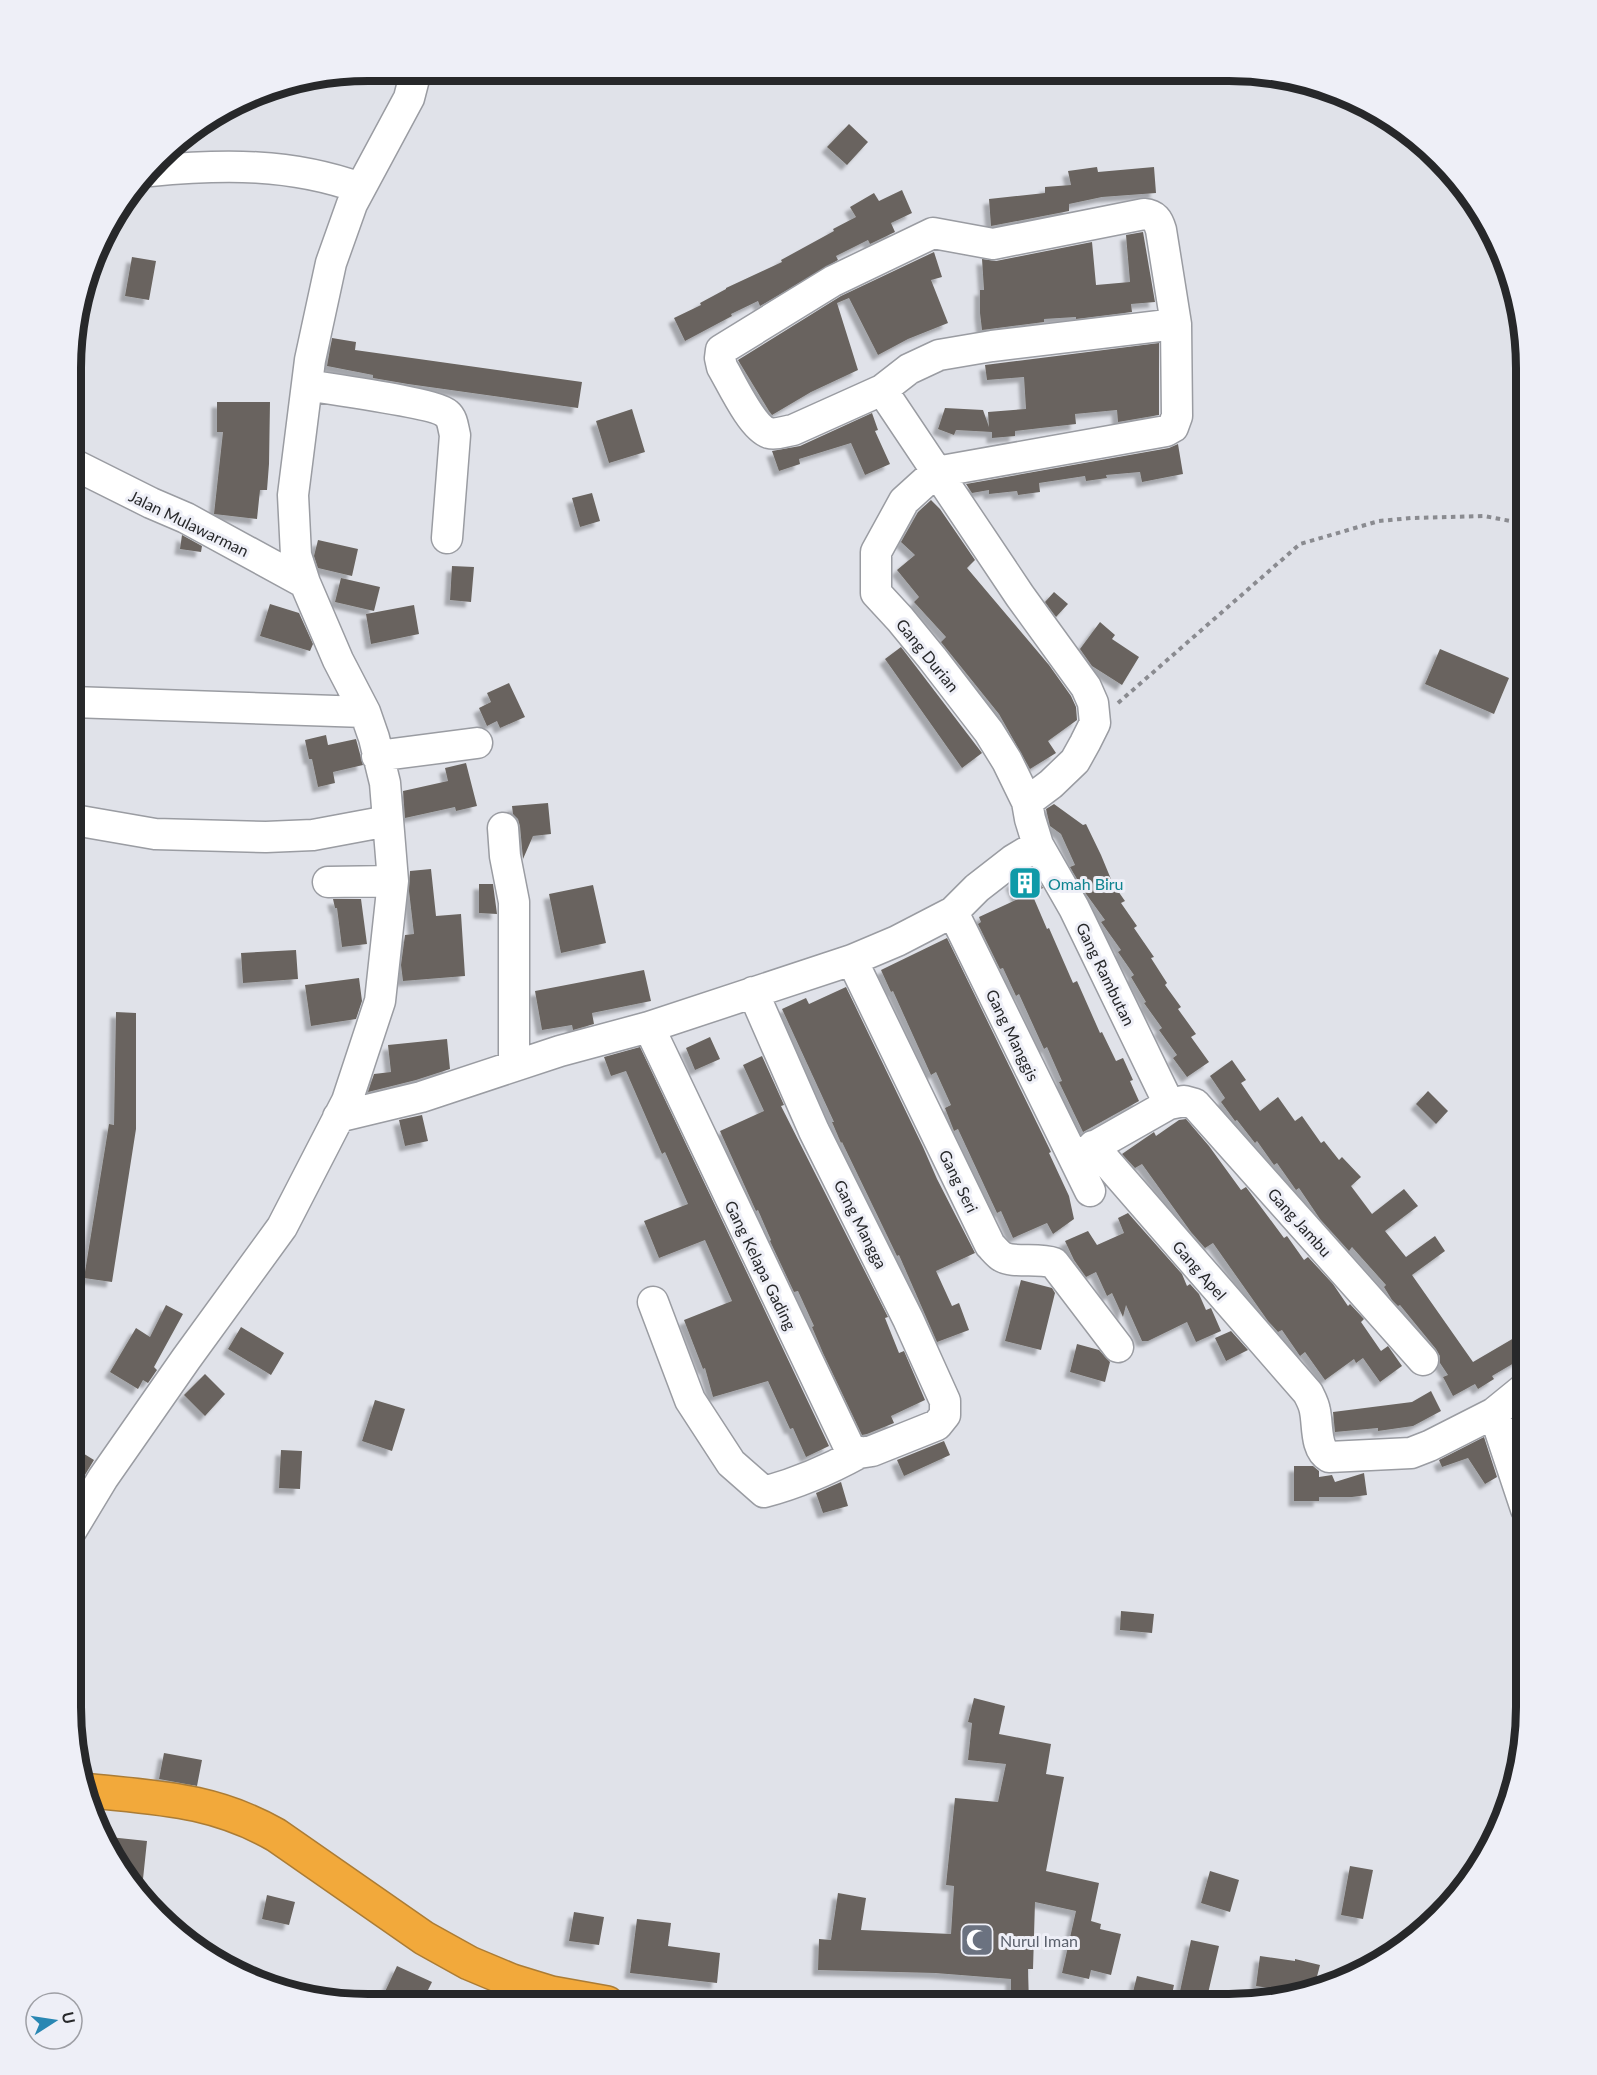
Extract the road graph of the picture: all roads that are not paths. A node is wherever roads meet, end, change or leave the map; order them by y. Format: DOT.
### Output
graph roads {
  1 [pos="414,81"];
  2 [pos="160,170"];
  3 [pos="360,188"];
  4 [pos="1176,324"];
  5 [pos="307,385"];
  6 [pos="882,390"];
  7 [pos="81,468"];
  8 [pos="936,472"];
  9 [pos="447,538"];
  10 [pos="305,583"];
  11 [pos="81,702"];
  12 [pos="365,712"];
  13 [pos="477,743"];
  14 [pos="377,756"];
  15 [pos="1027,802"];
  16 [pos="81,821"];
  17 [pos="388,821"];
  18 [pos="504,828"];
  19 [pos="1038,845"];
  20 [pos="393,881"];
  21 [pos="328,882"];
  22 [pos="953,912"];
  23 [pos="852,960"];
  24 [pos="753,992"];
  25 [pos="649,1027"];
  26 [pos="514,1066"];
  27 [pos="1169,1104"];
  28 [pos="339,1117"];
  29 [pos="1084,1152"];
  30 [pos="1090,1191"];
  31 [pos="653,1302"];
  32 [pos="1118,1347"];
  33 [pos="1423,1360"];
  34 [pos="1516,1395"];
  35 [pos="1494,1413"];
  36 [pos="859,1453"];
  37 [pos="1516,1479"];
  38 [pos="81,1515"];
  39 [pos="94,1791"];
  40 [pos="556,1994"];
  1 -- 3 [label="street"];
  2 -- 3 [label="street"];
  3 -- 5 [label="street"];
  4 -- 6 [label="street"];
  4 -- 6 [label="street"];
  4 -- 8 [label="street"];
  5 -- 9 [label="street"];
  5 -- 10 [label="street"];
  6 -- 8 [label="street"];
  7 -- 10 [label="street, Jalan Mulawarman"];
  8 -- 15 [label="street, Gang Durian"];
  8 -- 15 [label="street"];
  10 -- 12 [label="street"];
  11 -- 12 [label="street"];
  12 -- 14 [label="street"];
  13 -- 14 [label="street"];
  14 -- 17 [label="street"];
  15 -- 19 [label="street, Gang Durian"];
  16 -- 17 [label="street"];
  17 -- 20 [label="street"];
  18 -- 26 [label="street"];
  19 -- 22 [label="street"];
  19 -- 27 [label="street, Gang Rambutan"];
  20 -- 21 [label="street"];
  20 -- 28 [label="street"];
  22 -- 23 [label="street"];
  22 -- 29 [label="street, Gang Manggis"];
  23 -- 24 [label="street"];
  23 -- 32 [label="street, Gang Seri"];
  24 -- 25 [label="street"];
  24 -- 36 [label="street, Gang Mangga"];
  25 -- 26 [label="street"];
  25 -- 36 [label="street, Gang Kelapa Gading"];
  26 -- 28 [label="street"];
  27 -- 29 [label="street"];
  27 -- 33 [label="street, Gang Jambu"];
  28 -- 38 [label="street"];
  29 -- 30 [label="street"];
  29 -- 35 [label="street, Gang Apel"];
  31 -- 36 [label="street"];
  34 -- 35 [label="street"];
  35 -- 37 [label="street"];
  39 -- 40 [label="highway"];
}
